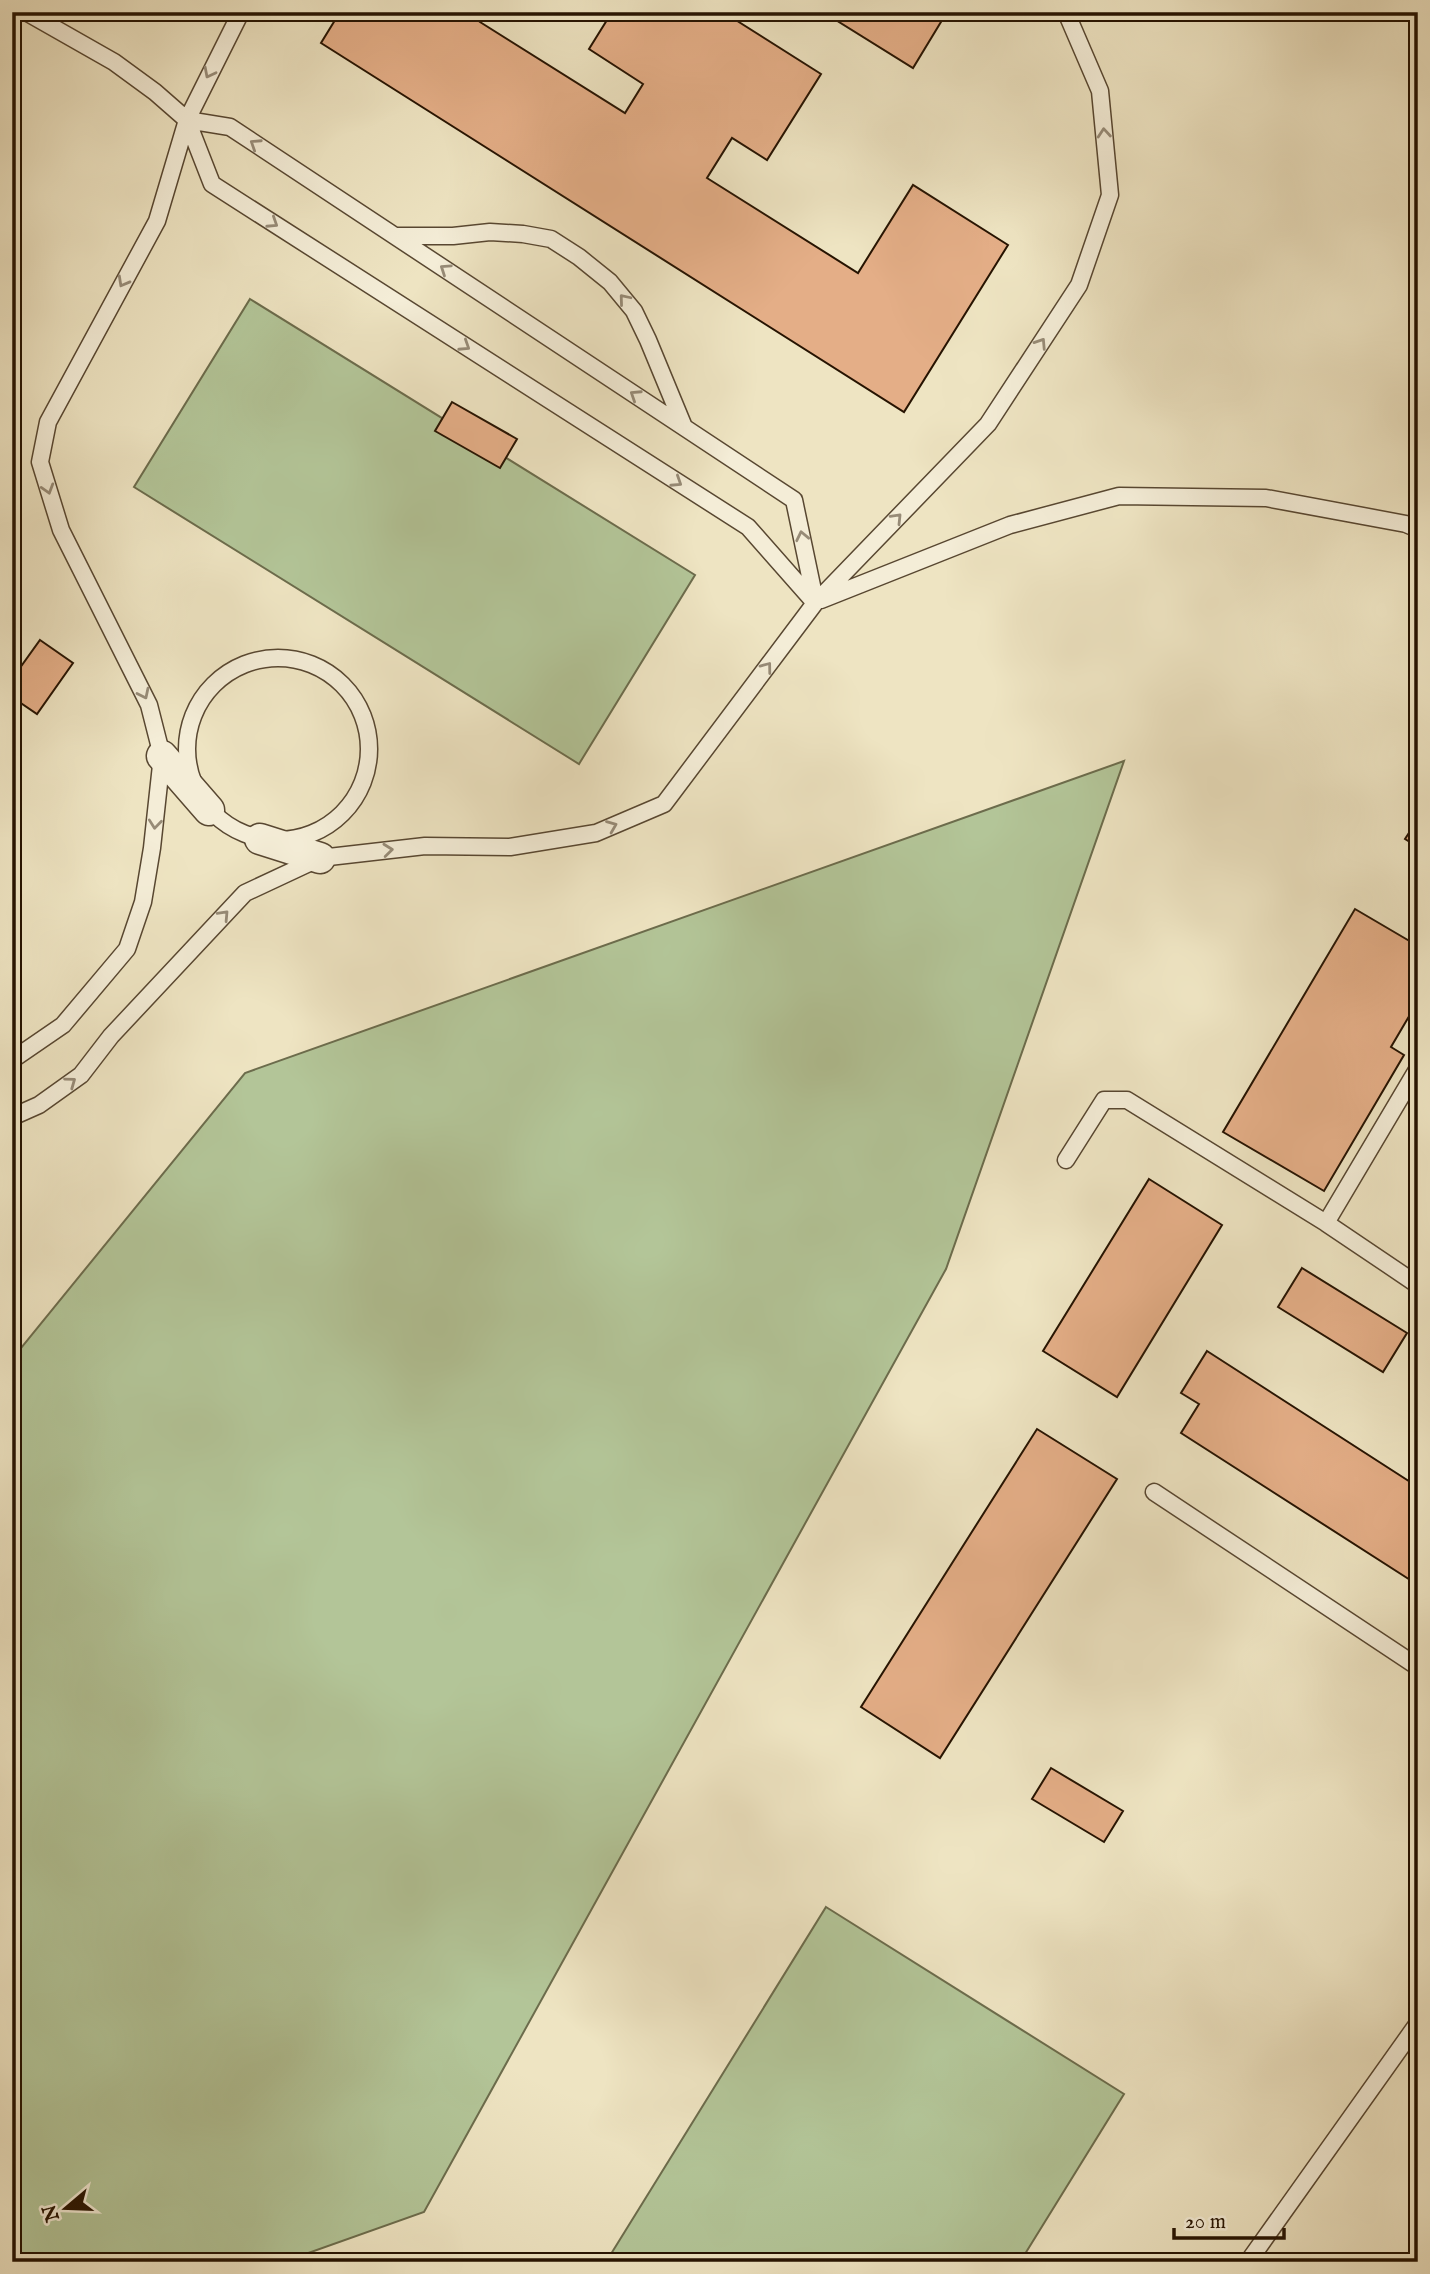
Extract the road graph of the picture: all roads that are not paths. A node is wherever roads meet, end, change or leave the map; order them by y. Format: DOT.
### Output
graph roads {
  1 [pos="26,12"];
  2 [pos="241,12"];
  3 [pos="1066,12"];
  4 [pos="187,120"];
  5 [pos="396,236"];
  6 [pos="684,427"];
  7 [pos="1418,529"];
  8 [pos="816,603"];
  9 [pos="162,756"];
  10 [pos="209,810"];
  11 [pos="260,839"];
  12 [pos="320,858"];
  13 [pos="12,1060"];
  14 [pos="1418,1068"];
  15 [pos="12,1117"];
  16 [pos="1066,1160"];
  17 [pos="1326,1223"];
  18 [pos="1418,1285"];
  19 [pos="1154,1492"];
  20 [pos="1418,1667"];
  21 [pos="1418,2024"];
  22 [pos="1248,2262"];
  1 -- 4 [label="lane"];
  2 -- 4 [label="lane, one-way"];
  8 -- 3 [label="lane, one-way"];
  5 -- 4 [label="lane, one-way"];
  4 -- 8 [label="lane, one-way"];
  4 -- 9 [label="lane, one-way"];
  6 -- 5 [label="lane, one-way"];
  6 -- 5 [label="lane, one-way"];
  8 -- 6 [label="lane, one-way"];
  7 -- 8 [label="lane"];
  12 -- 8 [label="lane, one-way"];
  9 -- 10 [label="street"];
  9 -- 13 [label="lane, one-way"];
  10 -- 11 [label="lane"];
  10 -- 11 [label="lane"];
  11 -- 12 [label="street"];
  15 -- 12 [label="lane, one-way"];
  14 -- 17 [label="lane"];
  16 -- 17 [label="lane"];
  17 -- 18 [label="lane"];
  19 -- 20 [label="lane"];
  21 -- 22 [label="lane"];
}
